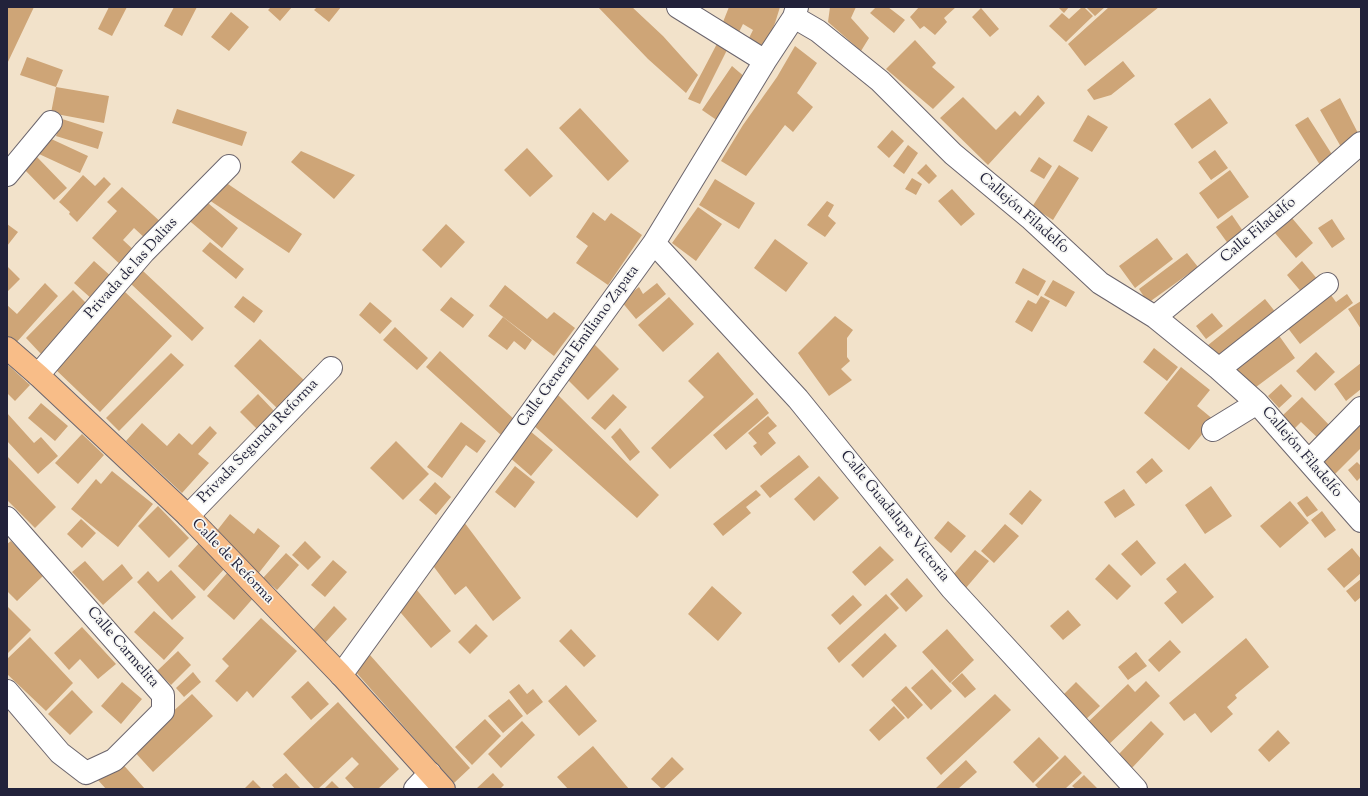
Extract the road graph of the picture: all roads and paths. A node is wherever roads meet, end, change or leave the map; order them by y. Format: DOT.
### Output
graph roads {
  1 [pos="678,7"];
  2 [pos="796,12"];
  3 [pos="764,61"];
  4 [pos="51,122"];
  5 [pos="1361,143"];
  6 [pos="229,166"];
  7 [pos="7,175"];
  8 [pos="654,243"];
  9 [pos="1327,284"];
  10 [pos="1155,317"];
  11 [pos="7,348"];
  12 [pos="331,368"];
  13 [pos="1219,369"];
  14 [pos="38,375"];
  15 [pos="1257,403"];
  16 [pos="1361,408"];
  17 [pos="1213,430"];
  18 [pos="1309,461"];
  19 [pos="188,516"];
  20 [pos="7,518"];
  21 [pos="1361,521"];
  22 [pos="341,675"];
  23 [pos="7,691"];
  24 [pos="437,781"];
  25 [pos="415,789"];
  26 [pos="1136,789"];
  1 -- 3 [label="street"];
  2 -- 3 [label="street, Calle General Emiliano Zapata"];
  2 -- 10 [label="street, Callejón Filadelfo"];
  3 -- 8 [label="street, Calle General Emiliano Zapata"];
  4 -- 7 [label="street"];
  5 -- 10 [label="street, Calle Filadelfo"];
  6 -- 14 [label="street, Privada de las Dalias"];
  8 -- 22 [label="street, Calle General Emiliano Zapata"];
  8 -- 26 [label="street, Calle Guadalupe Victoria"];
  9 -- 13 [label="street"];
  10 -- 13 [label="street, Callejón Filadelfo"];
  11 -- 14 [label="main road, Calle de Reforma"];
  12 -- 19 [label="street, Privada Segunda Reforma"];
  13 -- 15 [label="street, Callejón Filadelfo"];
  14 -- 19 [label="main road, Calle de Reforma"];
  15 -- 17 [label="street, Callejón Filadelfo"];
  15 -- 18 [label="street, Callejón Filadelfo"];
  16 -- 18 [label="street"];
  18 -- 21 [label="street, Callejón Filadelfo"];
  19 -- 22 [label="main road, Calle de Reforma"];
  20 -- 23 [label="street, Calle Carmelita"];
  22 -- 24 [label="main road, Calle de Reforma"];
  24 -- 25 [label="street"];
}
